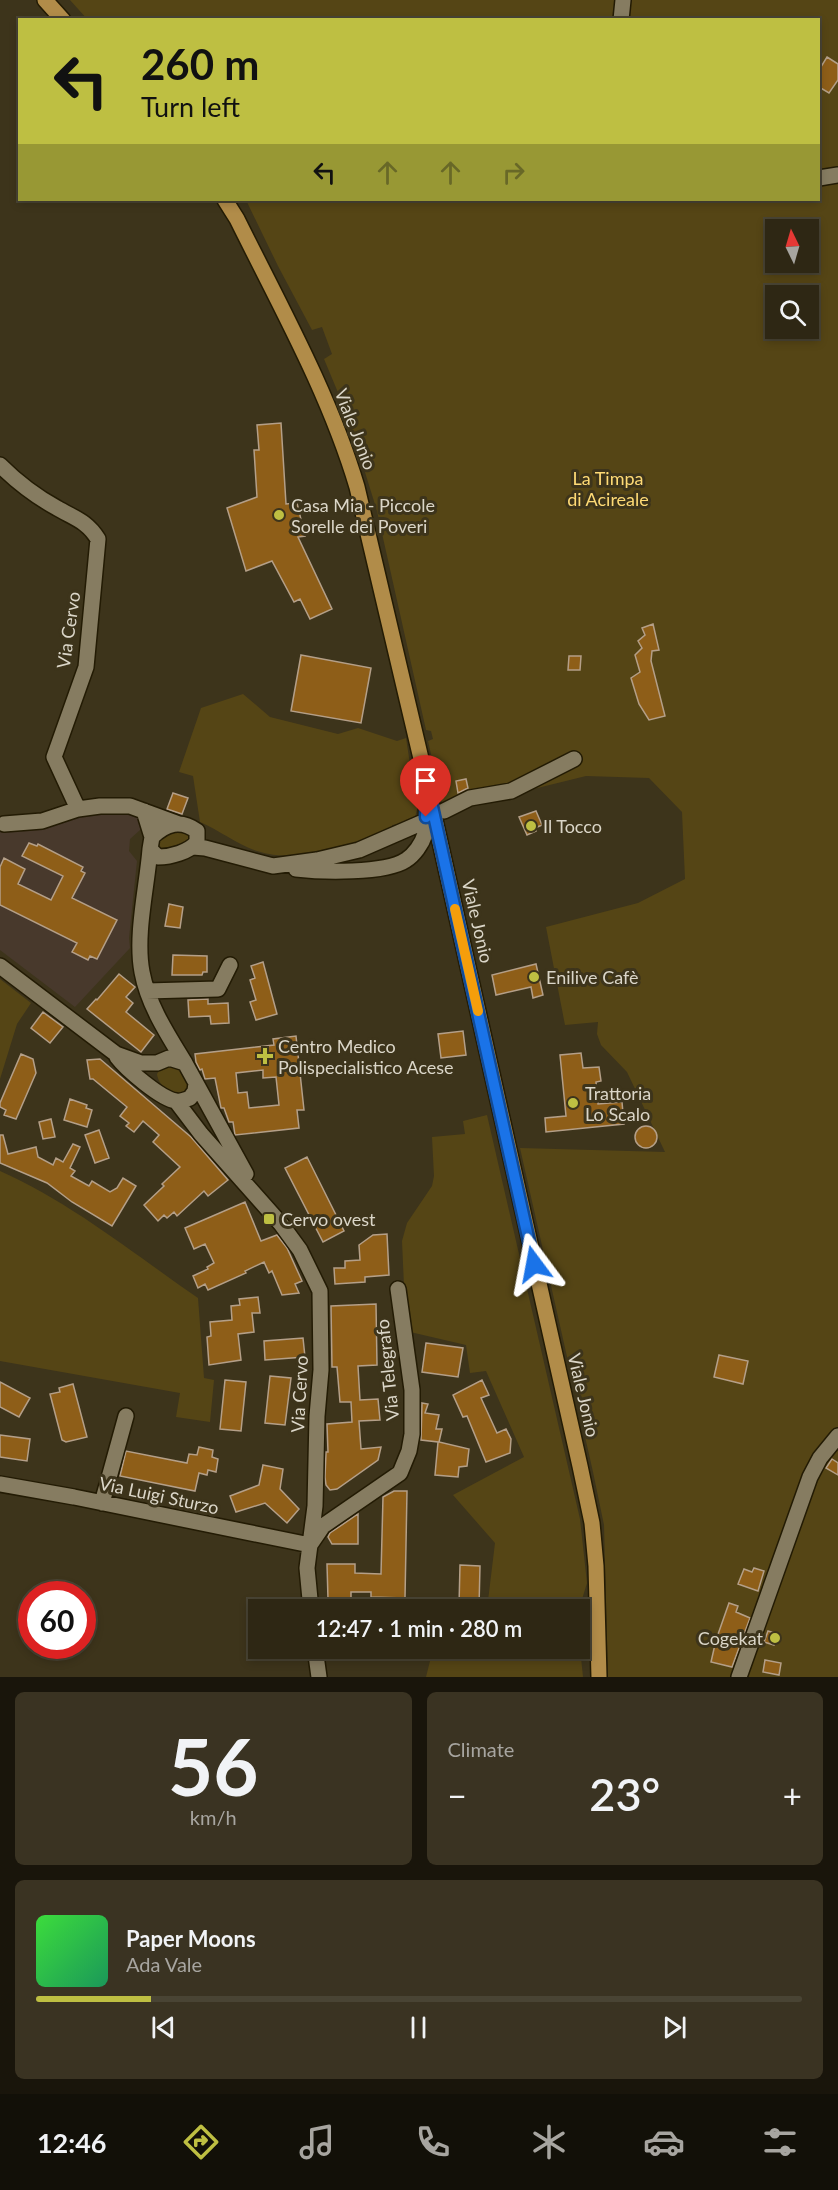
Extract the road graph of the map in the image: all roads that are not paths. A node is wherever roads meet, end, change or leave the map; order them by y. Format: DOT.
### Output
graph roads {
  1 [pos="45,0"];
  2 [pos="623,0"];
  3 [pos="61,18"];
  4 [pos="621,18"];
  5 [pos="838,175"];
  6 [pos="820,178"];
  7 [pos="226,201"];
  8 [pos="0,465"];
  9 [pos="574,759"];
  10 [pos="427,784"];
  11 [pos="78,809"];
  12 [pos="144,811"];
  13 [pos="444,811"];
  14 [pos="4,824"];
  15 [pos="179,824"];
  16 [pos="421,824"];
  17 [pos="197,831"];
  18 [pos="151,843"];
  19 [pos="193,847"];
  20 [pos="229,854"];
  21 [pos="167,857"];
  22 [pos="273,866"];
  23 [pos="147,884"];
  24 [pos="230,965"];
  25 [pos="0,966"];
  26 [pos="147,991"];
  27 [pos="167,1033"];
  28 [pos="116,1054"];
  29 [pos="159,1061"];
  30 [pos="185,1063"];
  31 [pos="196,1083"];
  32 [pos="159,1092"];
  33 [pos="176,1101"];
  34 [pos="260,1199"];
  35 [pos="398,1289"];
  36 [pos="126,1416"];
  37 [pos="838,1436"];
  38 [pos="832,1454"];
  39 [pos="0,1484"];
  40 [pos="102,1503"];
  41 [pos="310,1545"];
  42 [pos="310,1599"];
  43 [pos="317,1659"];
  44 [pos="319,1677"];
  45 [pos="599,1677"];
  46 [pos="739,1677"];
  1 -- 3 [label="main road"];
  2 -- 4 [label="street"];
  5 -- 6 [label="street"];
  7 -- 10 [label="main road, Viale Jonio"];
  8 -- 11 [label="street, Via Cervo"];
  9 -- 13 [label="street"];
  10 -- 22 [label="street"];
  10 -- 45 [label="main road, Viale Jonio"];
  11 -- 12 [label="street"];
  11 -- 14 [label="street"];
  12 -- 15 [label="street"];
  12 -- 18 [label="street"];
  15 -- 17 [label="street"];
  15 -- 18 [label="street"];
  16 -- 22 [label="street"];
  17 -- 19 [label="street"];
  17 -- 20 [label="street"];
  18 -- 21 [label="street"];
  18 -- 23 [label="street"];
  19 -- 20 [label="street"];
  19 -- 21 [label="street"];
  20 -- 22 [label="street"];
  21 -- 23 [label="street"];
  23 -- 26 [label="street"];
  24 -- 26 [label="street"];
  25 -- 28 [label="street"];
  26 -- 27 [label="street"];
  27 -- 29 [label="street"];
  27 -- 30 [label="street"];
  28 -- 29 [label="street"];
  28 -- 32 [label="street"];
  29 -- 30 [label="street"];
  29 -- 32 [label="street"];
  30 -- 31 [label="street"];
  31 -- 33 [label="street"];
  31 -- 34 [label="street"];
  32 -- 33 [label="street"];
  33 -- 34 [label="street"];
  34 -- 41 [label="street, Via Cervo"];
  35 -- 41 [label="street, Via Telegrafo"];
  36 -- 40 [label="street"];
  37 -- 38 [label="street"];
  38 -- 46 [label="street"];
  39 -- 40 [label="street, Via Luigi Sturzo"];
  40 -- 41 [label="street, Via Luigi Sturzo"];
  41 -- 42 [label="street, Via Cervo"];
  43 -- 44 [label="street"];
}
